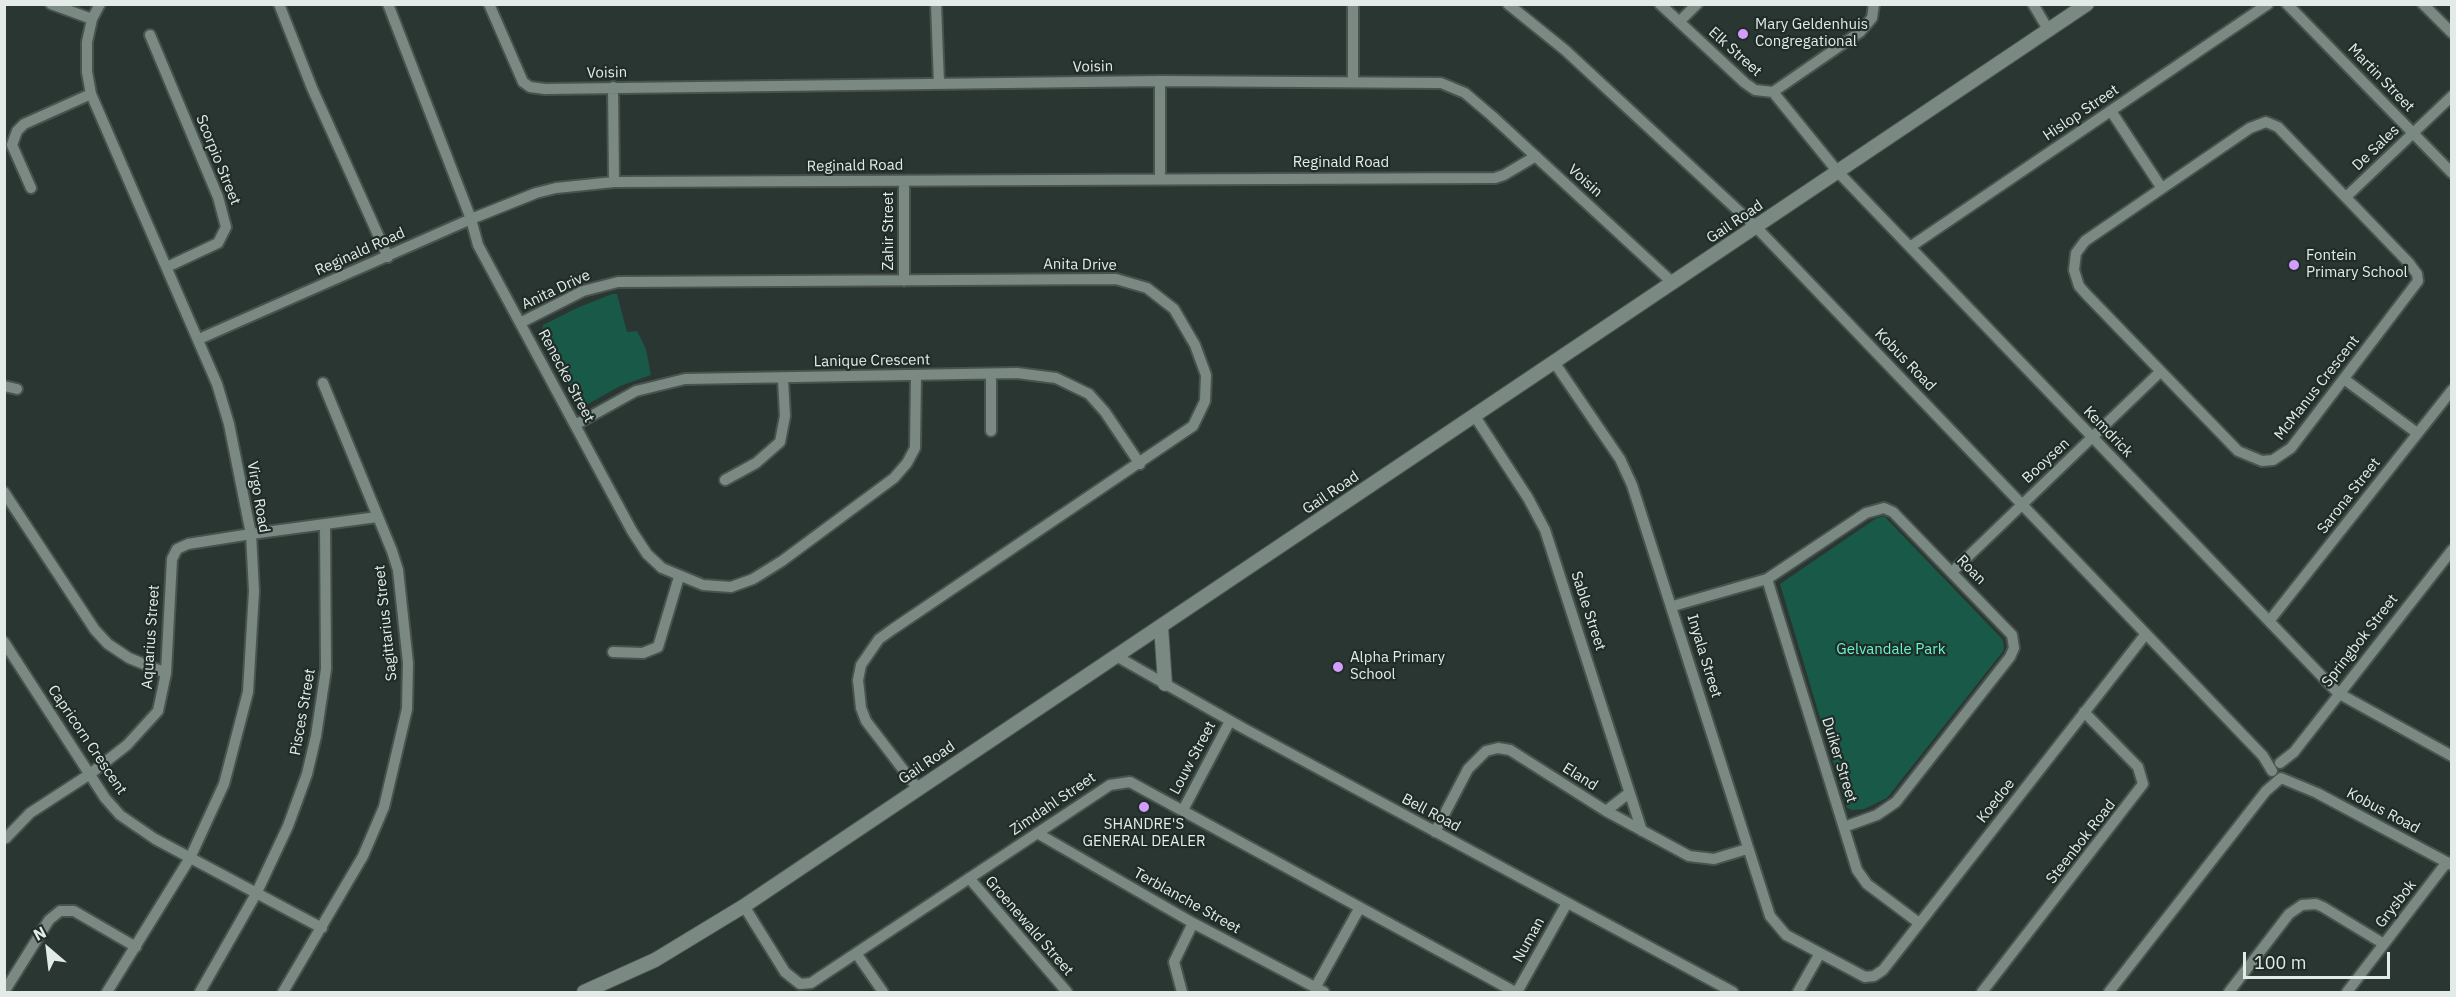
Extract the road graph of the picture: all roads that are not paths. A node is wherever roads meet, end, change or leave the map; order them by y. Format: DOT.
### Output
graph roads {
  1 [pos="51,4"];
  2 [pos="100,4"];
  3 [pos="279,4"];
  4 [pos="388,4"];
  5 [pos="489,4"];
  6 [pos="936,4"];
  7 [pos="1353,4"];
  8 [pos="1508,4"];
  9 [pos="1660,4"];
  10 [pos="1697,4"];
  11 [pos="1874,4"];
  12 [pos="2033,4"];
  13 [pos="2087,4"];
  14 [pos="2268,4"];
  15 [pos="2287,4"];
  16 [pos="2423,4"];
  17 [pos="92,19"];
  18 [pos="1679,22"];
  19 [pos="2049,31"];
  20 [pos="2451,31"];
  21 [pos="150,35"];
  22 [pos="1160,81"];
  23 [pos="1353,82"];
  24 [pos="939,84"];
  25 [pos="613,87"];
  26 [pos="1773,92"];
  27 [pos="91,94"];
  28 [pos="2451,96"];
  29 [pos="2111,111"];
  30 [pos="2414,133"];
  31 [pos="1536,156"];
  32 [pos="1838,172"];
  33 [pos="2451,173"];
  34 [pos="1160,179"];
  35 [pos="904,181"];
  36 [pos="615,182"];
  37 [pos="2161,187"];
  38 [pos="31,188"];
  39 [pos="2346,197"];
  40 [pos="471,219"];
  41 [pos="1756,227"];
  42 [pos="1910,247"];
  43 [pos="388,256"];
  44 [pos="167,267"];
  45 [pos="904,281"];
  46 [pos="1673,283"];
  47 [pos="520,323"];
  48 [pos="199,339"];
  49 [pos="1554,362"];
  50 [pos="2160,372"];
  51 [pos="991,374"];
  52 [pos="916,375"];
  53 [pos="783,379"];
  54 [pos="2344,379"];
  55 [pos="323,384"];
  56 [pos="4,386"];
  57 [pos="17,389"];
  58 [pos="2451,390"];
  59 [pos="1474,416"];
  60 [pos="575,425"];
  61 [pos="991,431"];
  62 [pos="2417,433"];
  63 [pos="2093,438"];
  64 [pos="1140,464"];
  65 [pos="724,480"];
  66 [pos="4,492"];
  67 [pos="2023,504"];
  68 [pos="377,517"];
  69 [pos="325,525"];
  70 [pos="251,534"];
  71 [pos="2451,550"];
  72 [pos="1952,572"];
  73 [pos="679,577"];
  74 [pos="1767,579"];
  75 [pos="1673,606"];
  76 [pos="2270,620"];
  77 [pos="1161,626"];
  78 [pos="2145,635"];
  79 [pos="4,642"];
  80 [pos="613,652"];
  81 [pos="1116,656"];
  82 [pos="166,673"];
  83 [pos="1166,684"];
  84 [pos="2338,693"];
  85 [pos="2084,712"];
  86 [pos="1230,721"];
  87 [pos="2451,756"];
  88 [pos="2280,770"];
  89 [pos="90,774"];
  90 [pos="918,789"];
  91 [pos="1629,793"];
  92 [pos="1183,810"];
  93 [pos="1606,811"];
  94 [pos="1844,827"];
  95 [pos="1642,831"];
  96 [pos="1436,832"];
  97 [pos="1037,833"];
  98 [pos="6,838"];
  99 [pos="1747,849"];
  100 [pos="190,858"];
  101 [pos="2449,864"];
  102 [pos="969,878"];
  103 [pos="256,894"];
  104 [pos="1567,903"];
  105 [pos="744,906"];
  106 [pos="1359,909"];
  107 [pos="1192,923"];
  108 [pos="1919,923"];
  109 [pos="322,928"];
  110 [pos="2384,944"];
  111 [pos="135,947"];
  112 [pos="856,953"];
  113 [pos="1819,955"];
  114 [pos="1864,977"];
  115 [pos="1319,990"];
  116 [pos="4,992"];
  117 [pos="107,993"];
  118 [pos="200,993"];
  119 [pos="283,993"];
  120 [pos="585,993"];
  121 [pos="883,993"];
  122 [pos="1067,993"];
  123 [pos="1182,993"];
  124 [pos="1516,993"];
  125 [pos="1733,993"];
  126 [pos="1798,993"];
  127 [pos="1982,993"];
  128 [pos="2109,993"];
  129 [pos="2229,993"];
  130 [pos="2347,993"];
  1 -- 17 [label="street"];
  2 -- 17 [label="street, Virgo Road"];
  3 -- 43 [label="street"];
  4 -- 40 [label="street, Renecke Street"];
  5 -- 25 [label="street, Voisin"];
  6 -- 24 [label="street"];
  7 -- 23 [label="street"];
  8 -- 41 [label="street, Kobus Road"];
  9 -- 18 [label="street, Elk Street"];
  10 -- 18 [label="street"];
  11 -- 26 [label="street, Elk Street"];
  12 -- 19 [label="street"];
  13 -- 19 [label="street, Gail Road"];
  14 -- 29 [label="street, Hislop Street"];
  15 -- 30 [label="street, Martin Street"];
  16 -- 20 [label="street"];
  17 -- 27 [label="street, Virgo Road"];
  18 -- 26 [label="street, Elk Street"];
  19 -- 32 [label="street, Gail Road"];
  21 -- 44 [label="street, Scorpio Street"];
  22 -- 23 [label="street, Voisin"];
  22 -- 24 [label="street, Voisin"];
  22 -- 34 [label="street"];
  23 -- 31 [label="street, Voisin"];
  24 -- 25 [label="street, Voisin"];
  25 -- 36 [label="street"];
  26 -- 32 [label="street, Kemdrick"];
  27 -- 38 [label="street"];
  27 -- 44 [label="street, Virgo Road"];
  28 -- 30 [label="street, De Sales"];
  29 -- 37 [label="street"];
  29 -- 42 [label="street, Hislop Street"];
  30 -- 33 [label="street, Martin Street"];
  30 -- 39 [label="street, De Sales"];
  31 -- 34 [label="street, Reginald Road"];
  31 -- 46 [label="street, Voisin"];
  32 -- 41 [label="street, Gail Road"];
  32 -- 42 [label="street, Kemdrick"];
  34 -- 35 [label="street, Reginald Road"];
  35 -- 36 [label="street, Reginald Road"];
  35 -- 45 [label="street, Zahir Street"];
  36 -- 40 [label="street, Reginald Road"];
  37 -- 39 [label="street, McManus Crescent"];
  37 -- 50 [label="street, McManus Crescent"];
  39 -- 54 [label="street, McManus Crescent"];
  40 -- 43 [label="street, Reginald Road"];
  40 -- 47 [label="street, Renecke Street"];
  41 -- 46 [label="street, Gail Road"];
  41 -- 67 [label="street, Kobus Road"];
  42 -- 63 [label="street, Kemdrick"];
  43 -- 48 [label="street, Reginald Road"];
  44 -- 48 [label="street, Virgo Road"];
  45 -- 47 [label="street, Anita Drive"];
  45 -- 64 [label="street, Anita Drive"];
  46 -- 49 [label="street, Gail Road"];
  47 -- 60 [label="street, Renecke Street"];
  48 -- 70 [label="street, Virgo Road"];
  49 -- 59 [label="street, Gail Road"];
  49 -- 75 [label="street, Inyala Street"];
  50 -- 54 [label="street, McManus Crescent"];
  50 -- 63 [label="street, Booysen"];
  51 -- 52 [label="street, Lanique Crescent"];
  51 -- 61 [label="street"];
  51 -- 64 [label="street, Lanique Crescent"];
  52 -- 53 [label="street, Lanique Crescent"];
  52 -- 73 [label="street, Renecke Street"];
  53 -- 60 [label="street, Lanique Crescent"];
  53 -- 65 [label="street"];
  54 -- 62 [label="street"];
  55 -- 68 [label="street, Sagittarius Street"];
  56 -- 57 [label="street"];
  58 -- 62 [label="street, Sarona Street"];
  59 -- 77 [label="street, Gail Road"];
  59 -- 91 [label="street, Sable Street"];
  60 -- 73 [label="street, Renecke Street"];
  62 -- 76 [label="street, Sarona Street"];
  63 -- 67 [label="street, Booysen"];
  63 -- 76 [label="street, Kemdrick"];
  64 -- 90 [label="street, Anita Drive"];
  66 -- 82 [label="street"];
  67 -- 72 [label="street, Booysen"];
  67 -- 78 [label="street, Kobus Road"];
  68 -- 69 [label="street"];
  68 -- 109 [label="street, Sagittarius Street"];
  69 -- 70 [label="street"];
  69 -- 103 [label="street, Pisces Street"];
  70 -- 82 [label="street, Aquarius Street"];
  70 -- 100 [label="street, Virgo Road"];
  71 -- 84 [label="street, Springbok Street"];
  72 -- 74 [label="street, Roan"];
  72 -- 94 [label="street, Roan"];
  73 -- 80 [label="street"];
  74 -- 75 [label="street, Roan"];
  74 -- 94 [label="street, Duiker Street"];
  75 -- 99 [label="street, Inyala Street"];
  76 -- 84 [label="street, Kemdrick"];
  77 -- 81 [label="street, Gail Road"];
  77 -- 83 [label="street"];
  78 -- 85 [label="street, Koedoe"];
  78 -- 88 [label="street, Kobus Road"];
  79 -- 89 [label="street, Capricorn Crescent"];
  81 -- 83 [label="street, Bell Road"];
  81 -- 90 [label="street, Gail Road"];
  82 -- 89 [label="street, Aquarius Street"];
  83 -- 86 [label="street, Bell Road"];
  84 -- 87 [label="street, Kemdrick"];
  84 -- 88 [label="street, Springbok Street"];
  85 -- 108 [label="street, Koedoe"];
  85 -- 127 [label="street, Steenbok Road"];
  86 -- 92 [label="street, Louw Street"];
  86 -- 96 [label="street, Bell Road"];
  88 -- 101 [label="street, Kobus Road"];
  88 -- 128 [label="street"];
  89 -- 98 [label="street, Aquarius Street"];
  89 -- 100 [label="street, Capricorn Crescent"];
  90 -- 105 [label="street, Gail Road"];
  91 -- 93 [label="street"];
  91 -- 95 [label="street, Sable Street"];
  92 -- 97 [label="street, Zimdahl Street"];
  92 -- 106 [label="street, Zimdahl Street"];
  93 -- 95 [label="street, Eland"];
  93 -- 96 [label="street, Eland"];
  94 -- 108 [label="street, Duiker Street"];
  95 -- 99 [label="street, Eland"];
  96 -- 104 [label="street, Bell Road"];
  97 -- 102 [label="street, Zimdahl Street"];
  97 -- 107 [label="street, Terblanche Street"];
  99 -- 113 [label="street, Inyala Street"];
  100 -- 103 [label="street"];
  100 -- 111 [label="street, Virgo Road"];
  101 -- 110 [label="street, Grysbok"];
  102 -- 112 [label="street, Zimdahl Street"];
  102 -- 122 [label="street, Groenewald Street"];
  103 -- 109 [label="street"];
  103 -- 118 [label="street"];
  104 -- 124 [label="street, Numan"];
  104 -- 125 [label="street, Bell Road"];
  105 -- 112 [label="street, Zimdahl Street"];
  105 -- 120 [label="street, Gail Road"];
  106 -- 115 [label="street"];
  106 -- 124 [label="street, Zimdahl Street"];
  107 -- 115 [label="street, Terblanche Street"];
  107 -- 123 [label="street"];
  108 -- 114 [label="street, Koedoe"];
  109 -- 119 [label="street, Sagittarius Street"];
  110 -- 129 [label="street"];
  110 -- 130 [label="street, Grysbok"];
  111 -- 116 [label="street"];
  111 -- 117 [label="street, Virgo Road"];
  112 -- 121 [label="street"];
  113 -- 114 [label="street, Inyala Street"];
  113 -- 126 [label="street"];
}
